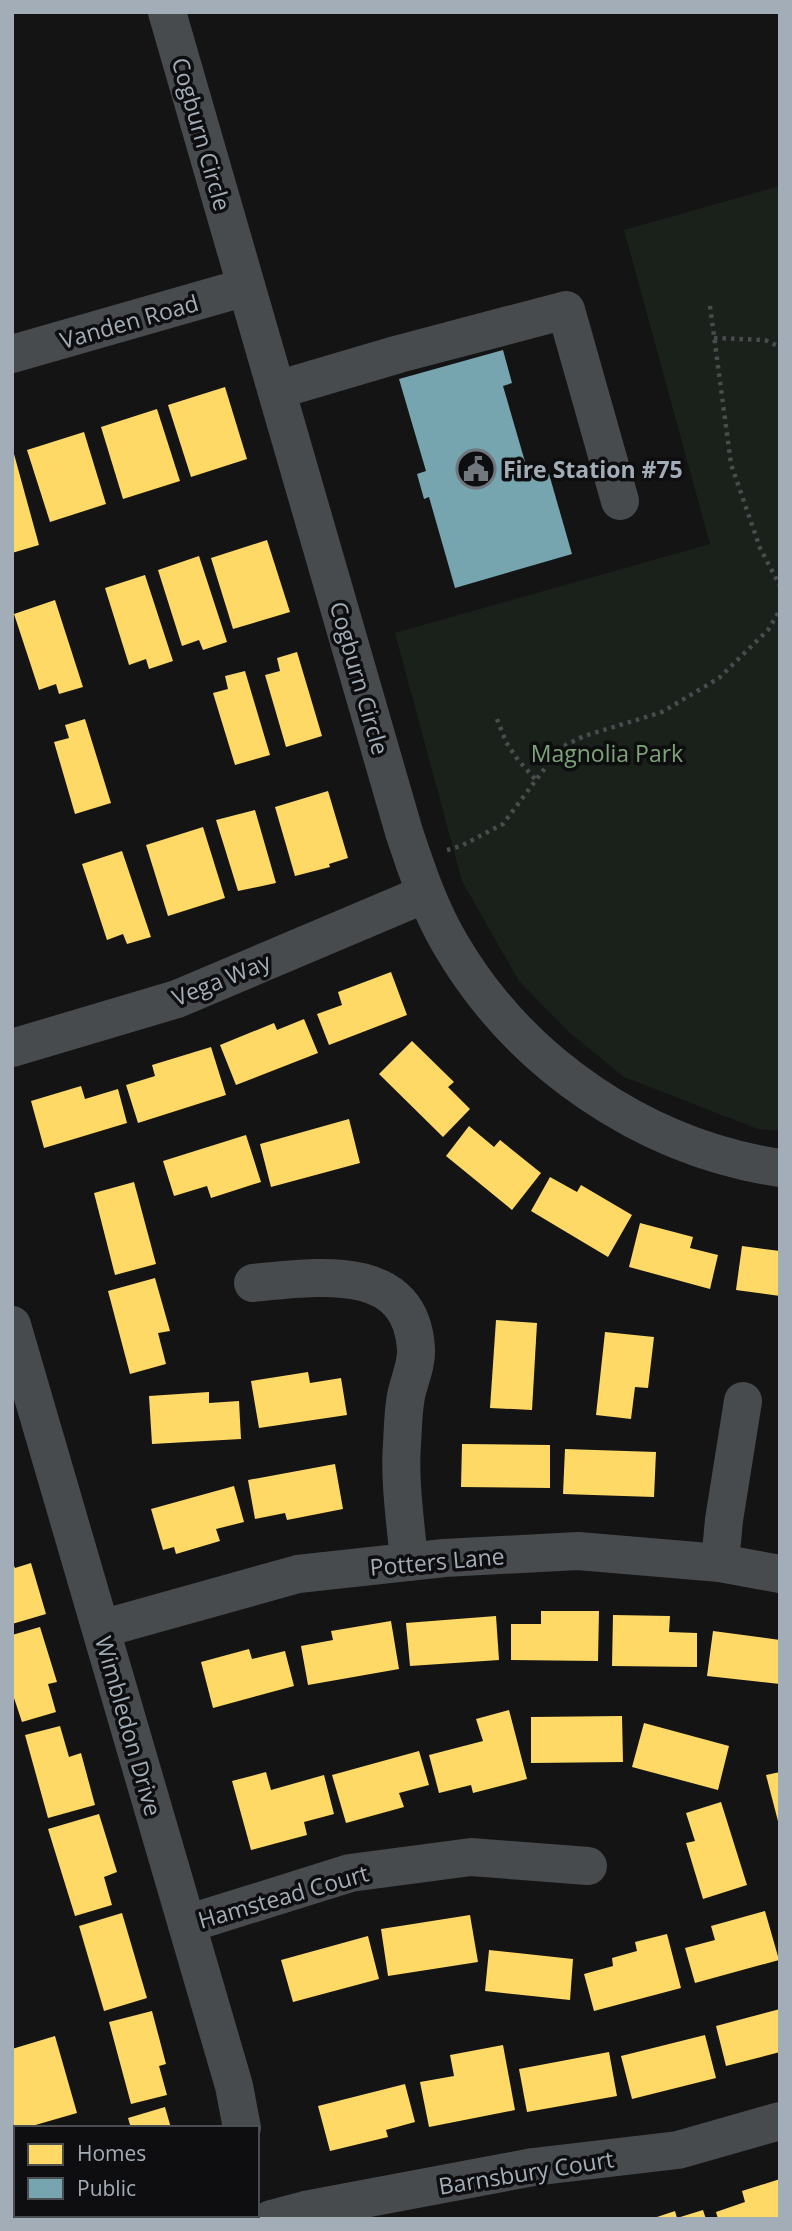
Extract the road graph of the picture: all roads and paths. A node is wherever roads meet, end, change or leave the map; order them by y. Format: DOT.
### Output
graph roads {
  1 [pos="167,12"];
  2 [pos="246,287"];
  3 [pos="710,306"];
  4 [pos="714,338"];
  5 [pos="780,347"];
  6 [pos="12,354"];
  7 [pos="277,390"];
  8 [pos="620,501"];
  9 [pos="780,586"];
  10 [pos="780,610"];
  11 [pos="497,719"];
  12 [pos="536,780"];
  13 [pos="442,850"];
  14 [pos="425,894"];
  15 [pos="12,1048"];
  16 [pos="780,1168"];
  17 [pos="253,1283"];
  18 [pos="12,1325"];
  19 [pos="743,1401"];
  20 [pos="409,1562"];
  21 [pos="720,1563"];
  22 [pos="780,1574"];
  23 [pos="100,1629"];
  24 [pos="588,1866"];
  25 [pos="187,1924"];
  26 [pos="780,2121"];
  27 [pos="242,2126"];
  28 [pos="271,2219"];
  1 -- 2 [label="street, Cogburn Circle"];
  2 -- 6 [label="street, Vanden Road"];
  2 -- 7 [label="street, Cogburn Circle"];
  3 -- 4 [label="path"];
  4 -- 5 [label="path"];
  4 -- 9 [label="path"];
  7 -- 8 [label="street"];
  7 -- 14 [label="street, Cogburn Circle"];
  10 -- 12 [label="path"];
  11 -- 12 [label="path"];
  12 -- 13 [label="path"];
  14 -- 15 [label="street, Vega Way"];
  14 -- 16 [label="street, Cogburn Circle"];
  17 -- 20 [label="street"];
  18 -- 23 [label="street, Wimbledon Drive"];
  19 -- 21 [label="street"];
  20 -- 21 [label="street, Potters Lane"];
  20 -- 23 [label="street, Potters Lane"];
  21 -- 22 [label="street, Potters Lane"];
  23 -- 25 [label="street, Wimbledon Drive"];
  24 -- 25 [label="street, Hamstead Court"];
  25 -- 27 [label="street, Wimbledon Drive"];
  26 -- 28 [label="street, Barnsbury Court"];
}
